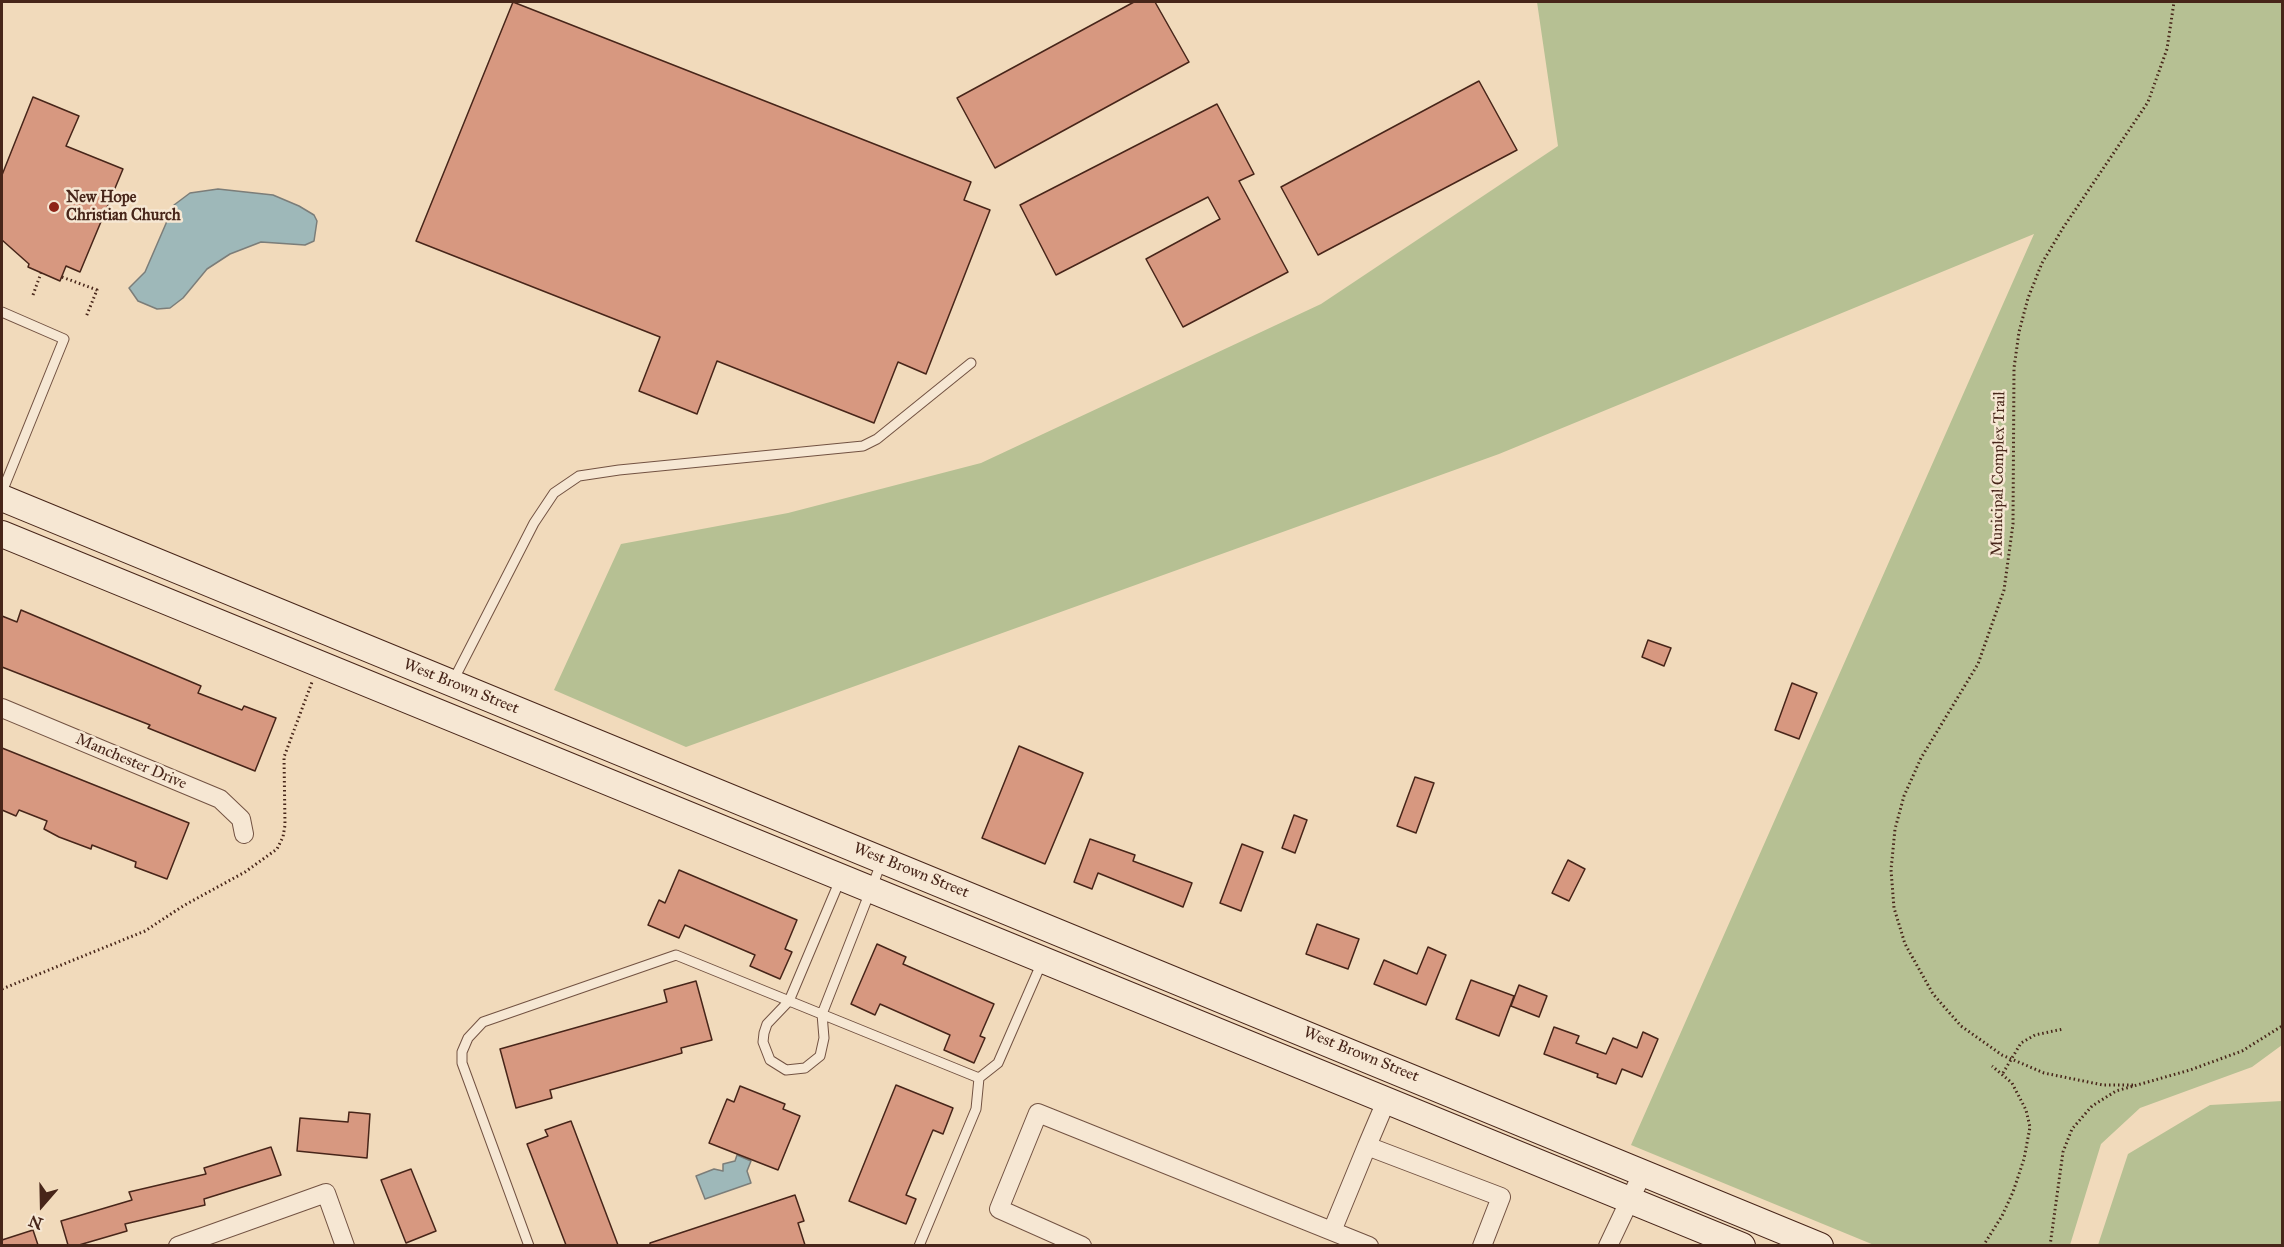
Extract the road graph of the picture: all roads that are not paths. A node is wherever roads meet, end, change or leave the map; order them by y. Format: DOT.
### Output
graph roads {
  1 [pos="2,312"];
  2 [pos="971,363"];
  3 [pos="2,492"];
  4 [pos="2,498"];
  5 [pos="2,534"];
  6 [pos="452,683"];
  7 [pos="2,708"];
  8 [pos="439,712"];
  9 [pos="244,834"];
  10 [pos="843,873"];
  11 [pos="878,873"];
  12 [pos="1043,959"];
  13 [pos="1167,975"];
  14 [pos="789,1001"];
  15 [pos="1153,1004"];
  16 [pos="822,1014"];
  17 [pos="979,1078"];
  18 [pos="1393,1085"];
  19 [pos="1367,1146"];
  20 [pos="1643,1172"];
  21 [pos="1630,1199"];
  22 [pos="1332,1231"];
  23 [pos="178,1245"];
  24 [pos="345,1245"];
  25 [pos="529,1245"];
  26 [pos="919,1245"];
  27 [pos="1082,1245"];
  28 [pos="1369,1245"];
  29 [pos="1482,1245"];
  30 [pos="1608,1245"];
  31 [pos="1742,1245"];
  32 [pos="1820,1245"];
  1 -- 3 [label="lane"];
  2 -- 6 [label="lane"];
  4 -- 6 [label="main road, West Brown Street"];
  5 -- 8 [label="main road, West Brown Street"];
  6 -- 8 [label="main road"];
  6 -- 11 [label="main road, West Brown Street"];
  7 -- 9 [label="street, Manchester Drive"];
  8 -- 10 [label="main road, West Brown Street"];
  10 -- 11 [label="main road"];
  10 -- 14 [label="lane"];
  11 -- 12 [label="main road, West Brown Street"];
  11 -- 13 [label="main road, West Brown Street"];
  11 -- 16 [label="lane"];
  12 -- 15 [label="main road, West Brown Street"];
  12 -- 17 [label="lane"];
  13 -- 15 [label="main road"];
  13 -- 18 [label="main road, West Brown Street"];
  14 -- 16 [label="lane"];
  14 -- 16 [label="lane"];
  14 -- 25 [label="lane"];
  15 -- 18 [label="main road, West Brown Street"];
  16 -- 17 [label="lane"];
  17 -- 26 [label="lane"];
  18 -- 19 [label="street"];
  18 -- 20 [label="main road, West Brown Street"];
  18 -- 21 [label="main road, West Brown Street"];
  19 -- 22 [label="street"];
  19 -- 29 [label="street"];
  20 -- 21 [label="street"];
  20 -- 32 [label="main road, West Brown Street"];
  21 -- 30 [label="street"];
  21 -- 31 [label="main road, West Brown Street"];
  22 -- 27 [label="street"];
  22 -- 28 [label="street"];
  23 -- 24 [label="street"];
}
